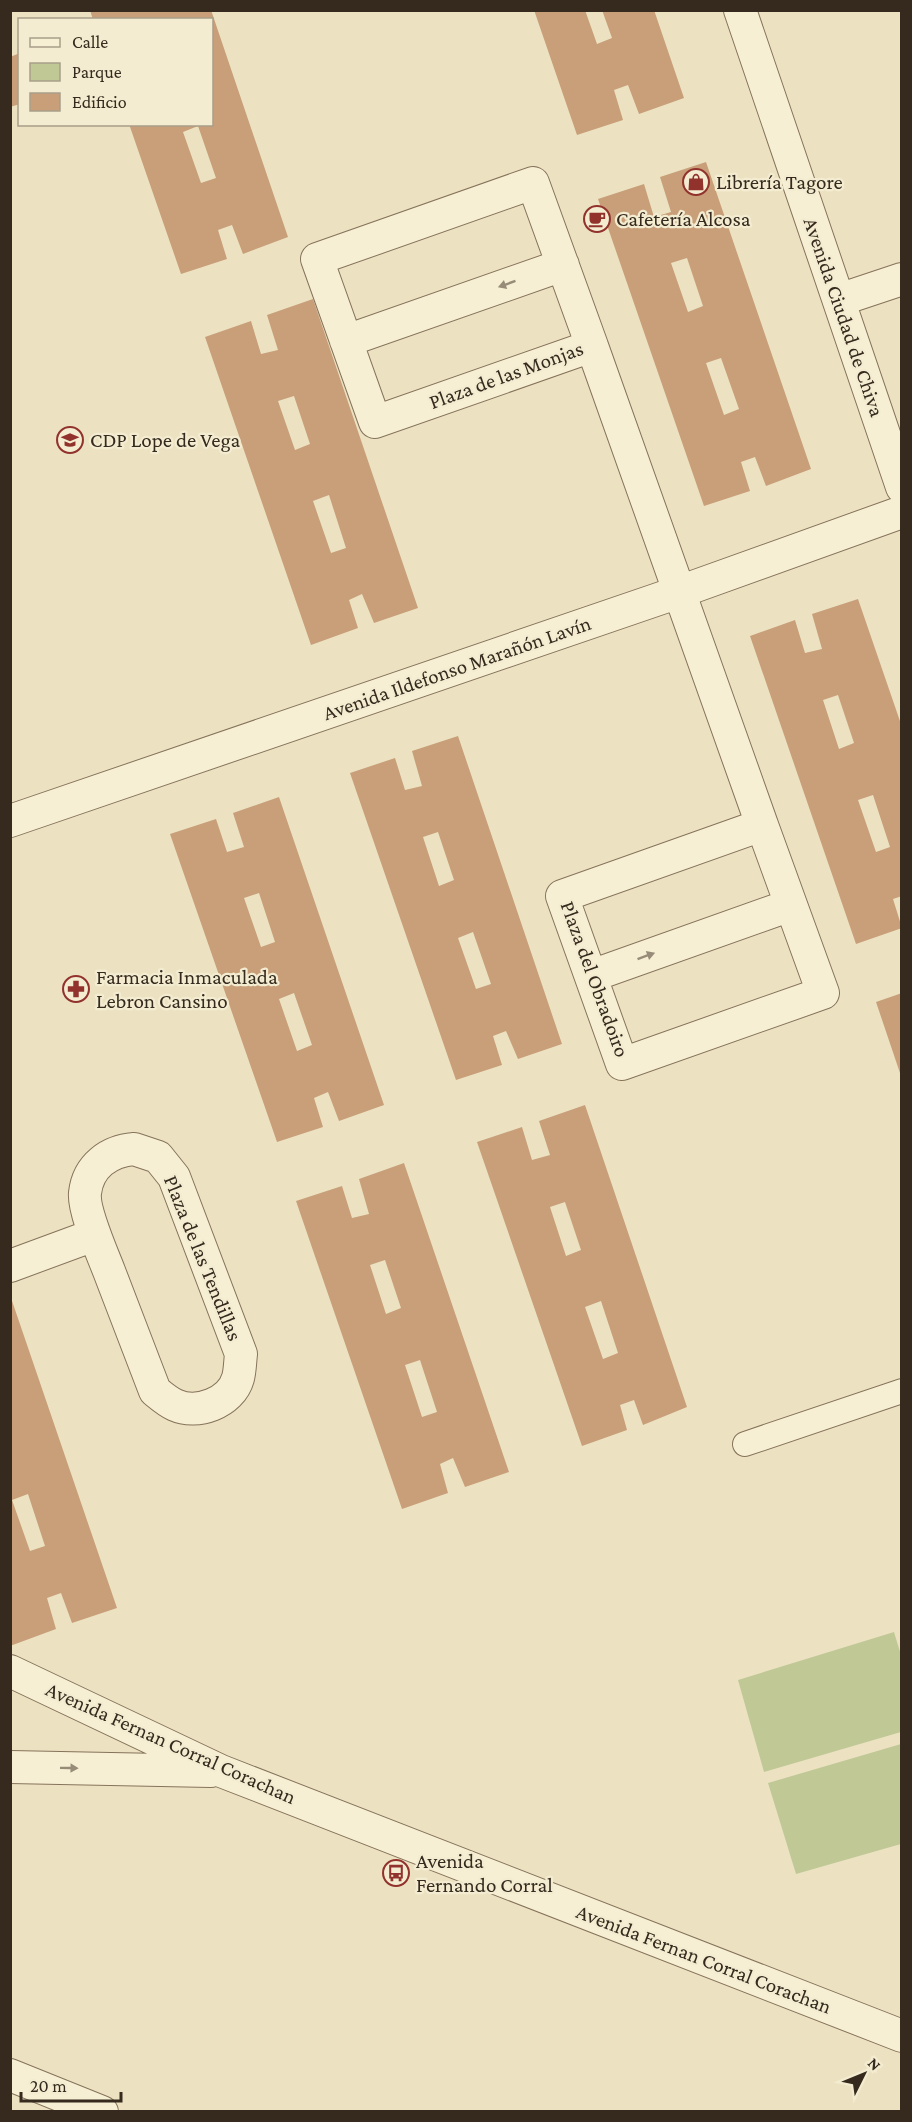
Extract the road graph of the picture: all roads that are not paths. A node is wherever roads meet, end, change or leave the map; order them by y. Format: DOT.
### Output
graph roads {
  1 [pos="740,10"];
  2 [pos="563,265"];
  3 [pos="902,279"];
  4 [pos="839,300"];
  5 [pos="346,341"];
  6 [pos="592,346"];
  7 [pos="902,486"];
  8 [pos="902,512"];
  9 [pos="679,592"];
  10 [pos="10,821"];
  11 [pos="762,825"];
  12 [pos="791,905"];
  13 [pos="591,976"];
  14 [pos="94,1235"];
  15 [pos="10,1266"];
  16 [pos="902,1391"];
  17 [pos="746,1444"];
  18 [pos="10,1671"];
  19 [pos="10,1767"];
  20 [pos="221,1771"];
  21 [pos="902,2037"];
  22 [pos="10,2074"];
  23 [pos="102,2112"];
  1 -- 4 [label="street, Avenida Ciudad de Chiva"];
  2 -- 5 [label="street, one-way"];
  2 -- 5 [label="street, Plaza de las Monjas"];
  2 -- 6 [label="street, Plaza de las Monjas"];
  3 -- 4 [label="street"];
  4 -- 7 [label="street, Avenida Ciudad de Chiva"];
  5 -- 6 [label="street, Plaza de las Monjas"];
  6 -- 9 [label="street"];
  8 -- 9 [label="street, Avenida Ildefonso Marañón Lavín"];
  9 -- 10 [label="street, Avenida Ildefonso Marañón Lavín"];
  9 -- 11 [label="street"];
  11 -- 12 [label="street, Plaza del Obradoiro"];
  11 -- 13 [label="street, Plaza del Obradoiro"];
  13 -- 12 [label="street, one-way"];
  12 -- 13 [label="street, Plaza del Obradoiro"];
  14 -- 14 [label="street, Plaza de las Tendillas"];
  14 -- 15 [label="street"];
  16 -- 17 [label="street"];
  18 -- 20 [label="street, Avenida Fernan Corral Corachan"];
  19 -- 20 [label="street, one-way"];
  20 -- 21 [label="street, Avenida Fernan Corral Corachan"];
  22 -- 23 [label="street"];
}
